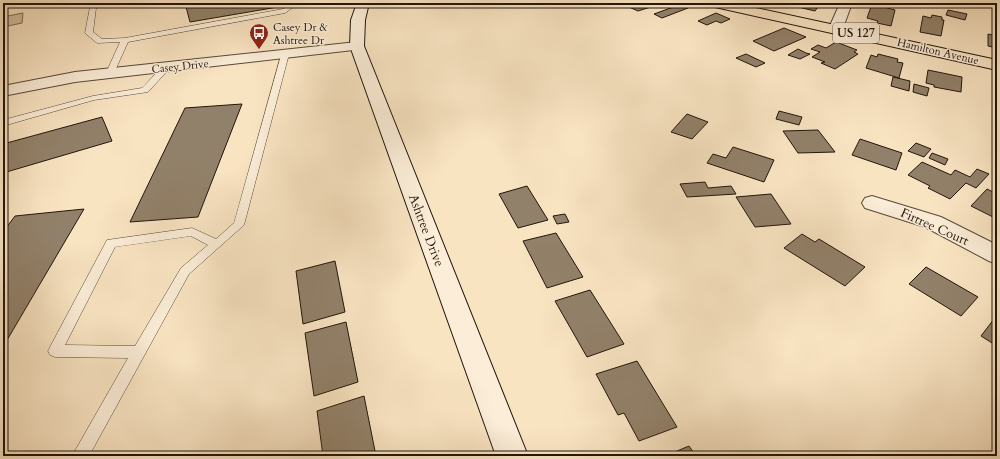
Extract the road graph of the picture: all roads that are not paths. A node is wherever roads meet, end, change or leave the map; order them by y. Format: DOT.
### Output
graph roads {
  1 [pos="99,3"];
  2 [pos="296,3"];
  3 [pos="363,3"];
  4 [pos="715,3"];
  5 [pos="846,3"];
  6 [pos="836,28"];
  7 [pos="125,40"];
  8 [pos="357,46"];
  9 [pos="285,54"];
  10 [pos="997,65"];
  11 [pos="166,67"];
  12 [pos="110,74"];
  13 [pos="3,91"];
  14 [pos="3,123"];
  15 [pos="872,203"];
  16 [pos="217,244"];
  17 [pos="997,255"];
  18 [pos="139,352"];
  19 [pos="80,456"];
  20 [pos="512,456"];
  1 -- 7 [label="lane"];
  2 -- 7 [label="lane"];
  3 -- 8 [label="street, Ashtree Drive"];
  4 -- 6 [label="main road, Hamilton Avenue / US 127"];
  5 -- 6 [label="street"];
  6 -- 10 [label="main road, Hamilton Avenue / US 127"];
  7 -- 12 [label="lane"];
  8 -- 9 [label="street, Casey Drive"];
  8 -- 20 [label="street, Ashtree Drive"];
  9 -- 11 [label="street, Casey Drive"];
  9 -- 16 [label="lane"];
  11 -- 12 [label="street, Casey Drive"];
  11 -- 14 [label="lane"];
  12 -- 13 [label="street, Casey Drive"];
  15 -- 17 [label="street, Firtree Court"];
  16 -- 18 [label="lane"];
  16 -- 18 [label="lane"];
  18 -- 19 [label="lane"];
}
